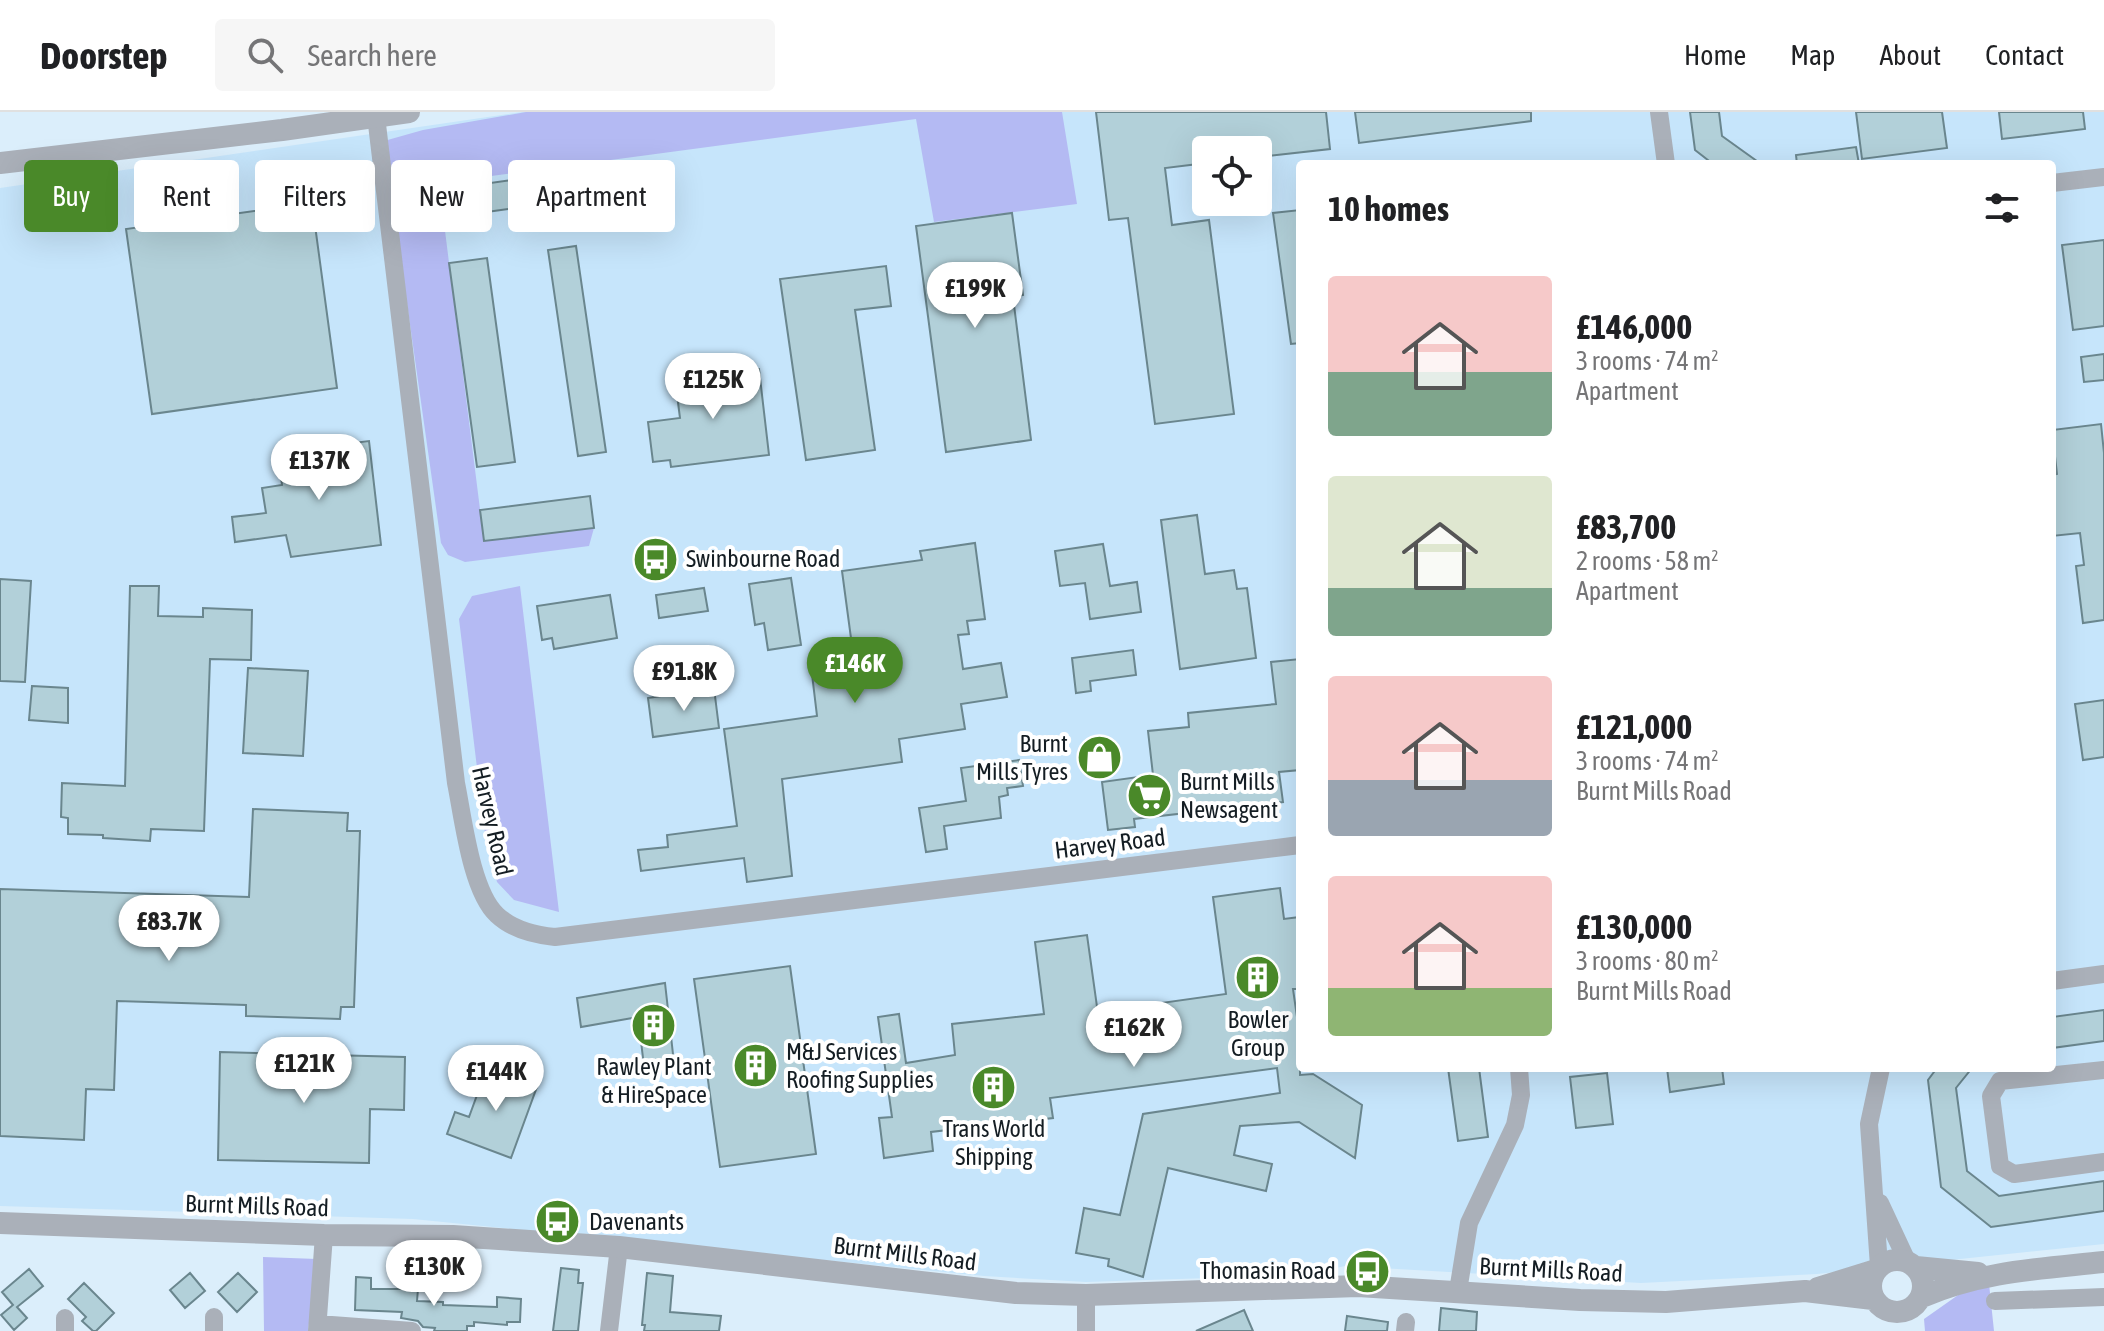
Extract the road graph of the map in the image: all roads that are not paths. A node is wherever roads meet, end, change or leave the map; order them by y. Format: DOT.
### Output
graph roads {
  1 [pos="409,112"];
  2 [pos="1659,112"];
  3 [pos="376,116"];
  4 [pos="1665,160"];
  5 [pos="0,163"];
  6 [pos="2104,177"];
  7 [pos="2056,183"];
  8 [pos="1296,845"];
  9 [pos="2104,974"];
  10 [pos="2056,980"];
  11 [pos="2104,1070"];
  12 [pos="1519,1072"];
  13 [pos="1880,1072"];
  14 [pos="2104,1162"];
  15 [pos="1876,1193"];
  16 [pos="0,1223"];
  17 [pos="324,1235"];
  18 [pos="619,1247"];
  19 [pos="2104,1262"];
  20 [pos="1912,1264"];
  21 [pos="1878,1268"];
  22 [pos="1988,1274"];
  23 [pos="1458,1291"];
  24 [pos="1805,1291"];
  25 [pos="1086,1295"];
  26 [pos="2104,1297"];
  27 [pos="1920,1300"];
  28 [pos="1995,1301"];
  29 [pos="1878,1304"];
  30 [pos="317,1328"];
  31 [pos="412,1331"];
  32 [pos="609,1331"];
  33 [pos="1086,1331"];
  34 [pos="1893,1331"];
  35 [pos="1917,1331"];
  1 -- 3 [label="street"];
  2 -- 4 [label="street"];
  3 -- 5 [label="street"];
  3 -- 8 [label="street, Harvey Road"];
  6 -- 7 [label="street"];
  9 -- 10 [label="street"];
  11 -- 14 [label="street"];
  12 -- 23 [label="street"];
  13 -- 15 [label="street"];
  15 -- 20 [label="street"];
  15 -- 21 [label="street"];
  16 -- 17 [label="street, Burnt Mills Road"];
  17 -- 18 [label="street, Burnt Mills Road"];
  17 -- 30 [label="street"];
  18 -- 25 [label="street, Burnt Mills Road"];
  18 -- 32 [label="street"];
  19 -- 22 [label="street"];
  20 -- 21 [label="street"];
  20 -- 22 [label="street"];
  20 -- 27 [label="street"];
  21 -- 24 [label="street, Burnt Mills Road"];
  21 -- 29 [label="street"];
  22 -- 27 [label="street"];
  23 -- 24 [label="street, Burnt Mills Road"];
  23 -- 25 [label="street, Burnt Mills Road"];
  24 -- 29 [label="street, Burnt Mills Road"];
  25 -- 33 [label="street"];
  26 -- 28 [label="street"];
  27 -- 29 [label="street"];
  27 -- 35 [label="street"];
  29 -- 34 [label="street"];
  30 -- 31 [label="street"];
}
